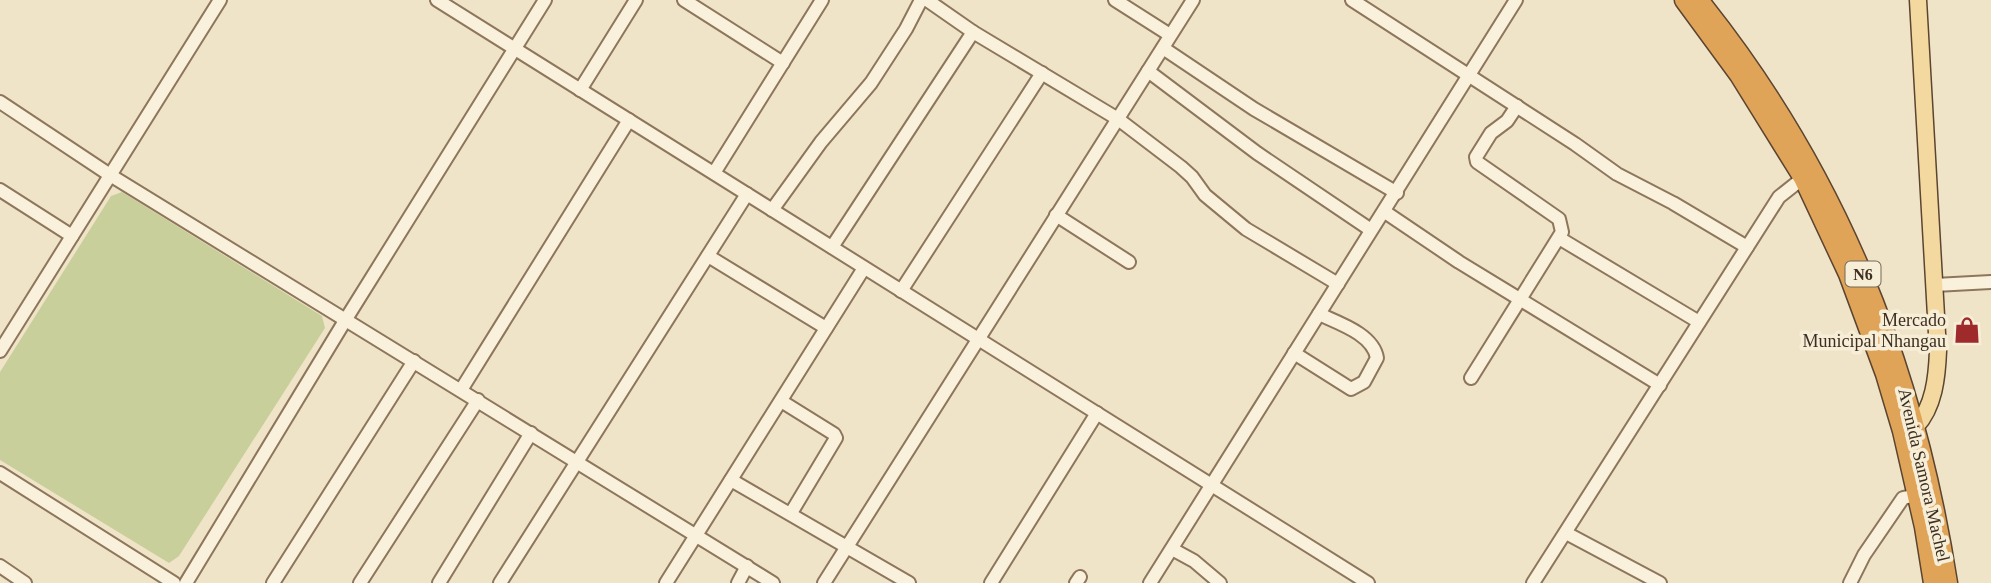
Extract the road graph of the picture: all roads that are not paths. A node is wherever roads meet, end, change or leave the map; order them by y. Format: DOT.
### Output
graph roads {
  1 [pos="220,0"];
  2 [pos="437,0"];
  3 [pos="545,0"];
  4 [pos="636,0"];
  5 [pos="684,0"];
  6 [pos="822,0"];
  7 [pos="921,0"];
  8 [pos="926,0"];
  9 [pos="1115,0"];
  10 [pos="1193,0"];
  11 [pos="1352,0"];
  12 [pos="1516,0"];
  13 [pos="1684,0"];
  14 [pos="1699,0"];
  15 [pos="1918,0"];
  16 [pos="973,32"];
  17 [pos="1170,35"];
  18 [pos="1163,48"];
  19 [pos="515,49"];
  20 [pos="783,63"];
  21 [pos="1148,71"];
  22 [pos="1042,73"];
  23 [pos="1470,76"];
  24 [pos="580,90"];
  25 [pos="0,102"];
  26 [pos="1517,106"];
  27 [pos="1118,119"];
  28 [pos="629,120"];
  29 [pos="713,173"];
  30 [pos="110,175"];
  31 [pos="1803,178"];
  32 [pos="0,190"];
  33 [pos="1396,193"];
  34 [pos="747,194"];
  35 [pos="772,210"];
  36 [pos="1385,212"];
  37 [pos="1056,215"];
  38 [pos="1371,230"];
  39 [pos="72,236"];
  40 [pos="1559,238"];
  41 [pos="832,247"];
  42 [pos="1746,247"];
  43 [pos="708,256"];
  44 [pos="1129,262"];
  45 [pos="864,268"];
  46 [pos="1991,282"];
  47 [pos="1338,284"];
  48 [pos="1935,285"];
  49 [pos="901,291"];
  50 [pos="1519,299"];
  51 [pos="1319,314"];
  52 [pos="346,319"];
  53 [pos="1699,322"];
  54 [pos="827,328"];
  55 [pos="978,339"];
  56 [pos="2,345"];
  57 [pos="1294,353"];
  58 [pos="414,361"];
  59 [pos="1471,378"];
  60 [pos="1660,384"];
  61 [pos="461,390"];
  62 [pos="478,400"];
  63 [pos="780,401"];
  64 [pos="1097,413"];
  65 [pos="1916,426"];
  66 [pos="531,433"];
  67 [pos="577,461"];
  68 [pos="0,473"];
  69 [pos="731,480"];
  70 [pos="1211,484"];
  71 [pos="1917,495"];
  72 [pos="791,513"];
  73 [pos="1566,533"];
  74 [pos="697,535"];
  75 [pos="848,546"];
  76 [pos="1172,549"];
  77 [pos="0,566"];
  78 [pos="747,566"];
  79 [pos="1348,570"];
  80 [pos="25,583"];
  81 [pos="174,583"];
  82 [pos="186,583"];
  83 [pos="273,583"];
  84 [pos="360,583"];
  85 [pos="439,583"];
  86 [pos="500,583"];
  87 [pos="667,583"];
  88 [pos="738,583"];
  89 [pos="773,583"];
  90 [pos="824,583"];
  91 [pos="909,583"];
  92 [pos="991,583"];
  93 [pos="1150,583"];
  94 [pos="1220,583"];
  95 [pos="1340,583"];
  96 [pos="1368,583"];
  97 [pos="1534,583"];
  98 [pos="1660,583"];
  99 [pos="1850,583"];
  100 [pos="1933,583"];
  101 [pos="1948,583"];
  1 -- 30 [label="street"];
  2 -- 19 [label="street"];
  3 -- 19 [label="street"];
  4 -- 24 [label="street"];
  5 -- 20 [label="street"];
  6 -- 20 [label="street"];
  7 -- 35 [label="street"];
  8 -- 16 [label="street"];
  9 -- 17 [label="street"];
  10 -- 17 [label="street"];
  11 -- 23 [label="street"];
  12 -- 23 [label="street"];
  13 -- 31 [label="highway, Avenida Samora Machel / N6"];
  14 -- 65 [label="highway, Avenida Samora Machel / N6"];
  15 -- 48 [label="main road"];
  16 -- 22 [label="street"];
  16 -- 41 [label="street"];
  17 -- 18 [label="street"];
  18 -- 21 [label="street"];
  18 -- 33 [label="street"];
  19 -- 24 [label="street"];
  19 -- 52 [label="street"];
  20 -- 29 [label="street"];
  21 -- 27 [label="street"];
  21 -- 38 [label="street"];
  22 -- 27 [label="street"];
  22 -- 49 [label="street"];
  23 -- 26 [label="street"];
  23 -- 33 [label="street"];
  24 -- 28 [label="street"];
  25 -- 30 [label="street"];
  26 -- 40 [label="street"];
  26 -- 42 [label="street"];
  27 -- 37 [label="street"];
  27 -- 47 [label="street"];
  28 -- 29 [label="street"];
  28 -- 61 [label="street"];
  29 -- 34 [label="street"];
  30 -- 39 [label="street"];
  30 -- 52 [label="street"];
  31 -- 42 [label="street"];
  31 -- 71 [label="highway, Avenida Samora Machel / N6"];
  32 -- 39 [label="street"];
  33 -- 36 [label="street"];
  34 -- 35 [label="street"];
  34 -- 43 [label="street"];
  35 -- 41 [label="street"];
  36 -- 38 [label="street"];
  36 -- 50 [label="street"];
  37 -- 44 [label="street"];
  37 -- 55 [label="street"];
  38 -- 47 [label="street"];
  39 -- 56 [label="street"];
  40 -- 50 [label="street"];
  40 -- 53 [label="street"];
  41 -- 45 [label="street"];
  42 -- 53 [label="street"];
  43 -- 54 [label="street"];
  43 -- 67 [label="street"];
  45 -- 49 [label="street"];
  45 -- 54 [label="street"];
  46 -- 48 [label="street"];
  47 -- 51 [label="street"];
  48 -- 65 [label="main road"];
  49 -- 55 [label="street"];
  50 -- 59 [label="street"];
  50 -- 60 [label="street"];
  51 -- 57 [label="street"];
  51 -- 57 [label="street"];
  52 -- 58 [label="street"];
  52 -- 82 [label="street"];
  53 -- 60 [label="street"];
  54 -- 63 [label="street"];
  55 -- 64 [label="street"];
  55 -- 75 [label="street"];
  57 -- 70 [label="street"];
  58 -- 61 [label="street"];
  58 -- 83 [label="street"];
  60 -- 73 [label="street"];
  61 -- 62 [label="street"];
  62 -- 66 [label="street"];
  62 -- 84 [label="street"];
  63 -- 69 [label="street"];
  63 -- 72 [label="street"];
  64 -- 70 [label="street"];
  64 -- 92 [label="street"];
  65 -- 101 [label="highway, Avenida Samora Machel / N6"];
  66 -- 67 [label="street"];
  66 -- 85 [label="street"];
  67 -- 74 [label="street"];
  67 -- 86 [label="street"];
  68 -- 81 [label="street"];
  69 -- 72 [label="street"];
  69 -- 74 [label="street"];
  70 -- 76 [label="street"];
  70 -- 79 [label="street"];
  71 -- 99 [label="street"];
  71 -- 100 [label="highway, Avenida Samora Machel / N6"];
  72 -- 75 [label="street"];
  73 -- 97 [label="street"];
  73 -- 98 [label="street"];
  74 -- 78 [label="street"];
  74 -- 87 [label="street"];
  75 -- 90 [label="street"];
  75 -- 91 [label="street"];
  76 -- 93 [label="street"];
  76 -- 94 [label="street"];
  77 -- 80 [label="street"];
  78 -- 88 [label="street"];
  78 -- 89 [label="street"];
  79 -- 95 [label="street"];
  79 -- 96 [label="street"];
}
